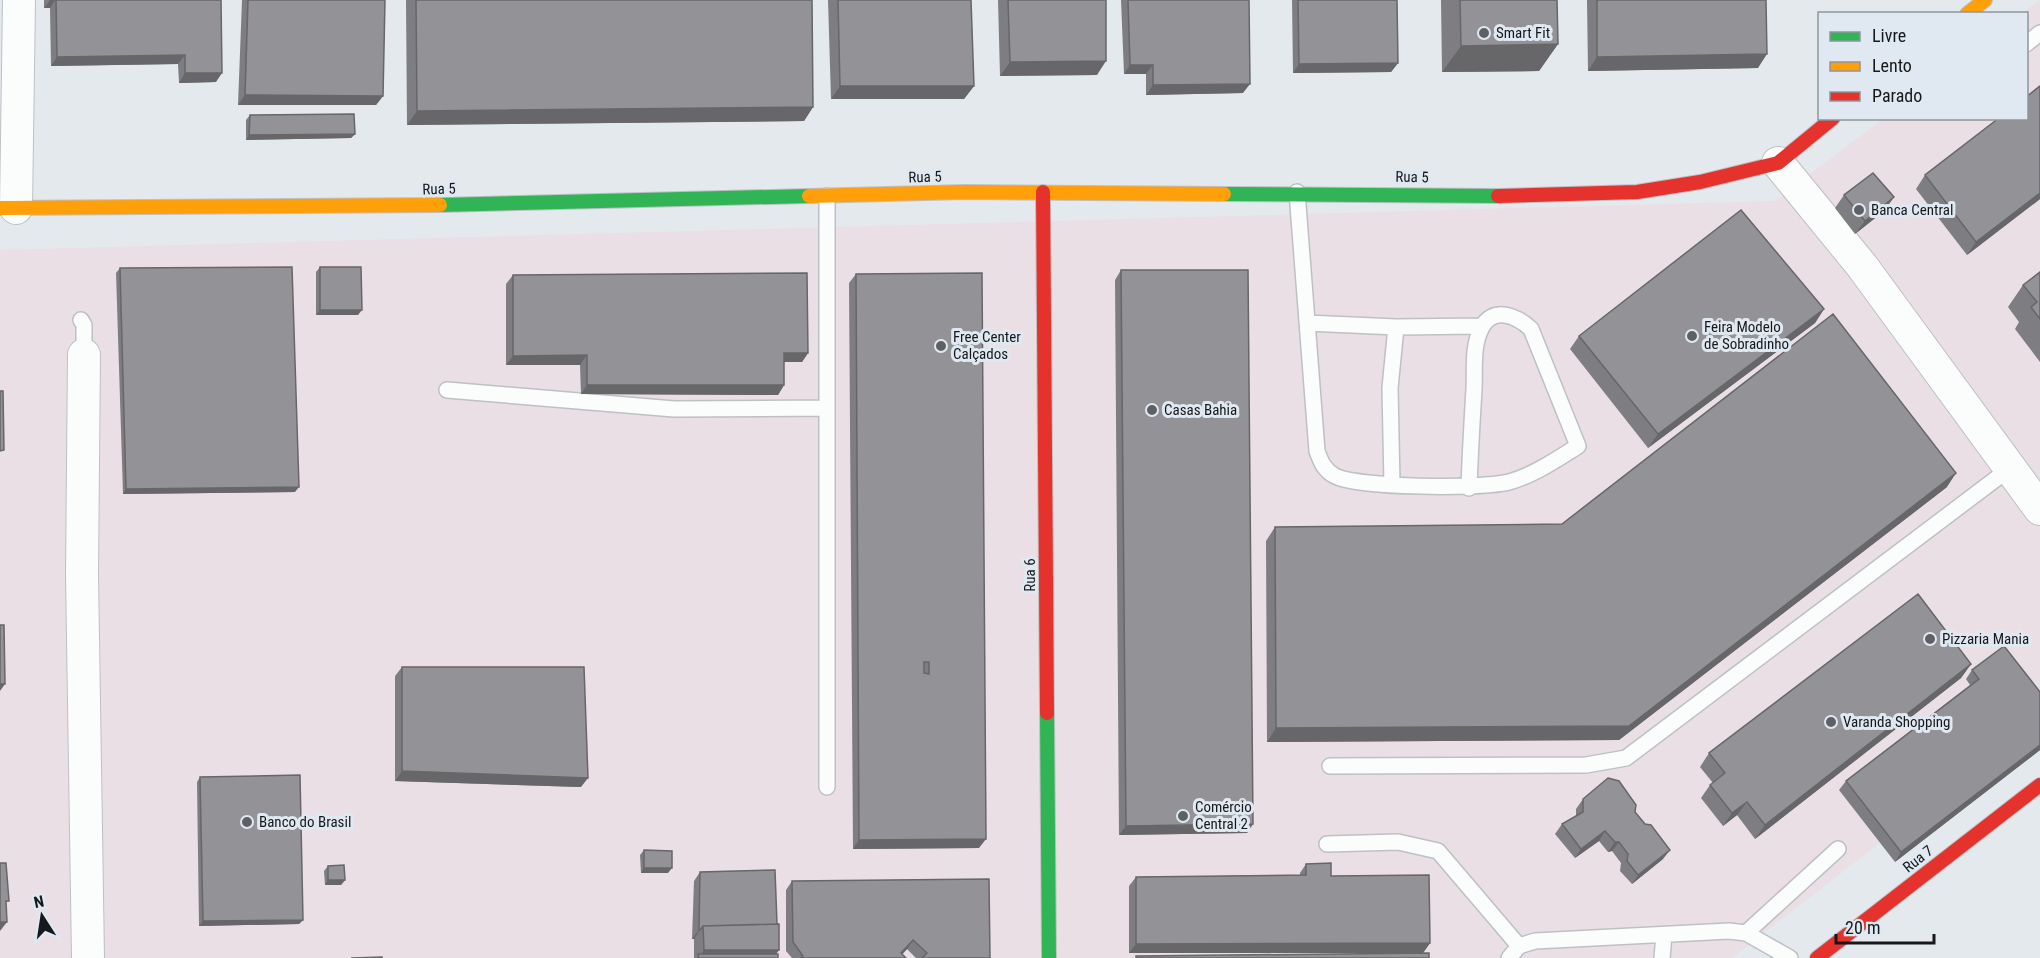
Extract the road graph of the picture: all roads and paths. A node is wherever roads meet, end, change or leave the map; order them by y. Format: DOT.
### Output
graph roads {
  1 [pos="19,0"];
  2 [pos="1984,0"];
  3 [pos="1969,12"];
  4 [pos="2040,33"];
  5 [pos="2028,42"];
  6 [pos="1831,120"];
  7 [pos="1778,163"];
  8 [pos="1043,192"];
  9 [pos="1297,192"];
  10 [pos="827,196"];
  11 [pos="8,208"];
  12 [pos="81,320"];
  13 [pos="1307,323"];
  14 [pos="1482,326"];
  15 [pos="1396,327"];
  16 [pos="84,355"];
  17 [pos="447,390"];
  18 [pos="827,408"];
  19 [pos="2009,469"];
  20 [pos="1392,484"];
  21 [pos="1469,488"];
  22 [pos="2040,509"];
  23 [pos="1330,766"];
  24 [pos="2040,785"];
  25 [pos="827,788"];
  26 [pos="1327,844"];
  27 [pos="1838,849"];
  28 [pos="1746,933"];
  29 [pos="1664,935"];
  30 [pos="1519,946"];
  31 [pos="88,958"];
  32 [pos="1049,958"];
  33 [pos="1509,958"];
  34 [pos="1662,958"];
  35 [pos="1790,958"];
  36 [pos="1817,958"];
  1 -- 11 [label="street"];
  2 -- 3 [label="street"];
  4 -- 5 [label="lane"];
  6 -- 7 [label="street, Rua 5"];
  7 -- 9 [label="street, Rua 5"];
  7 -- 19 [label="street"];
  8 -- 9 [label="street, Rua 5"];
  8 -- 10 [label="street, Rua 5"];
  8 -- 32 [label="street, Rua 6"];
  9 -- 13 [label="lane"];
  10 -- 11 [label="street, Rua 5"];
  10 -- 18 [label="lane"];
  12 -- 16 [label="lane"];
  13 -- 15 [label="lane"];
  13 -- 20 [label="lane"];
  14 -- 15 [label="lane"];
  14 -- 21 [label="lane"];
  14 -- 21 [label="lane"];
  15 -- 20 [label="lane"];
  16 -- 31 [label="street"];
  17 -- 18 [label="lane"];
  18 -- 25 [label="lane"];
  19 -- 22 [label="street"];
  19 -- 23 [label="lane"];
  20 -- 21 [label="lane"];
  24 -- 36 [label="street, Rua 7"];
  26 -- 30 [label="lane"];
  27 -- 28 [label="lane"];
  28 -- 29 [label="lane"];
  28 -- 35 [label="lane"];
  29 -- 30 [label="lane"];
  29 -- 34 [label="lane"];
  30 -- 33 [label="lane"];
}
